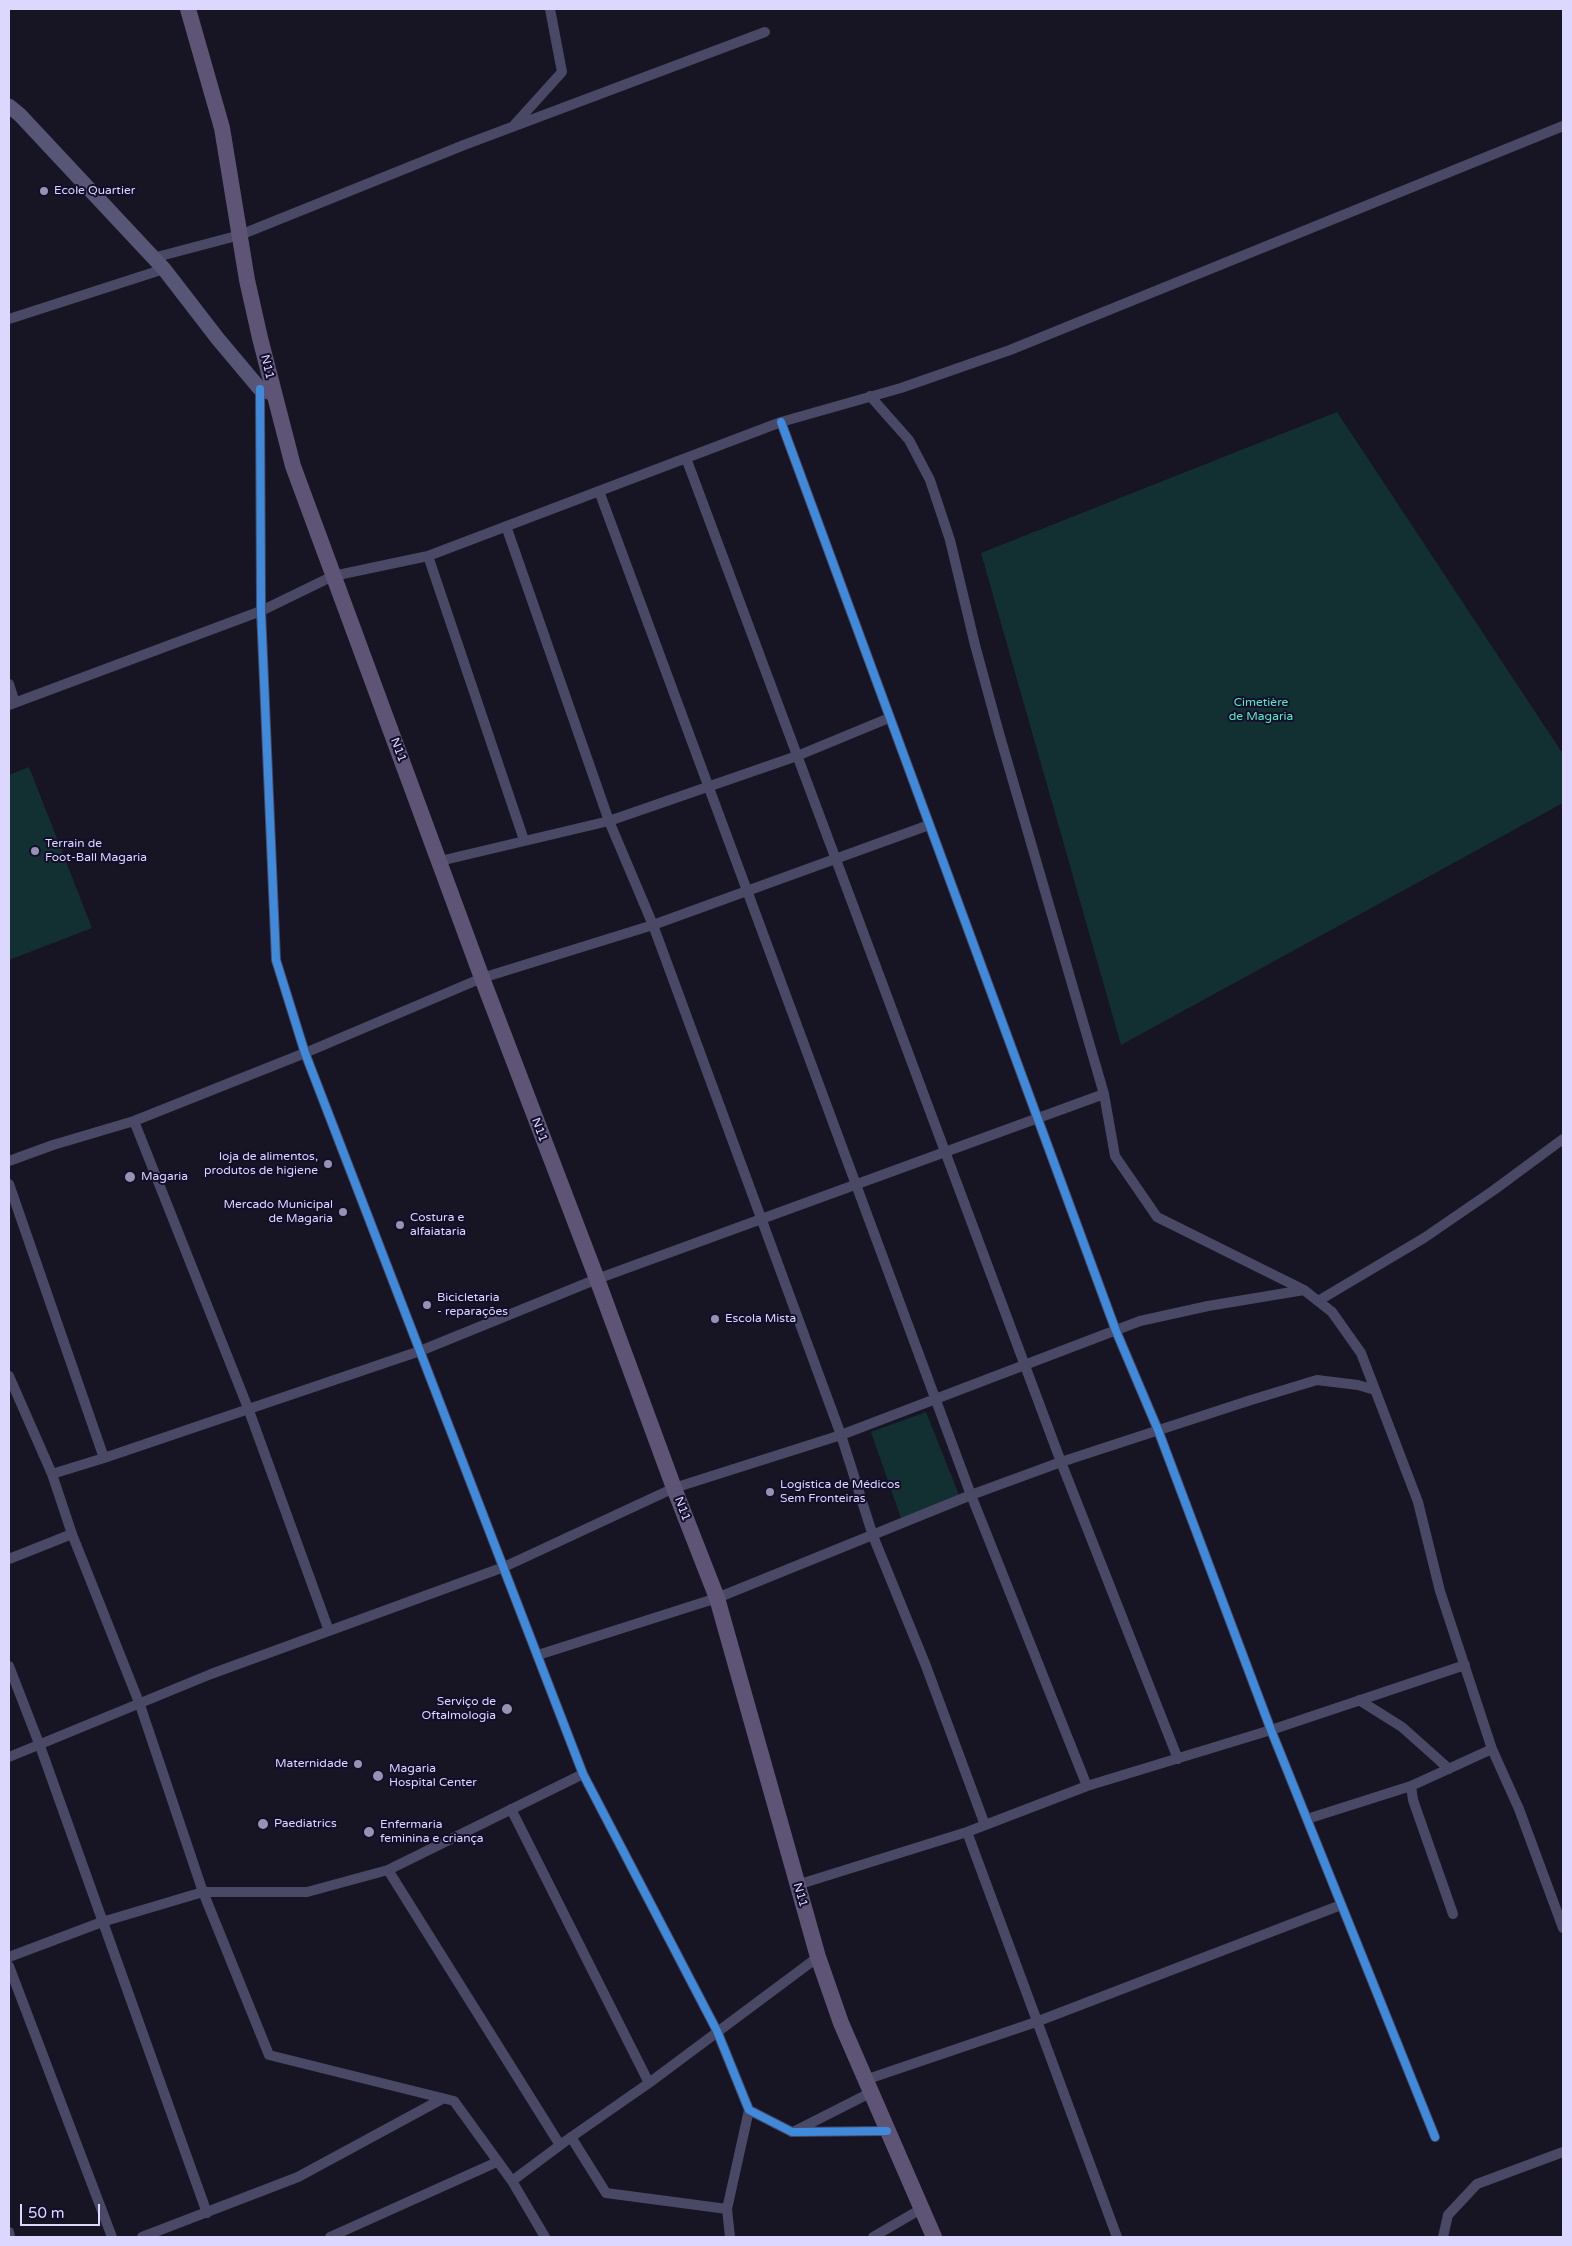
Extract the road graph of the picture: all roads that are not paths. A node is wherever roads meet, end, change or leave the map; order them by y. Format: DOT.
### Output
graph roads {
  1 [pos="188,9"];
  2 [pos="550,9"];
  3 [pos="765,32"];
  4 [pos="13,113"];
  5 [pos="1563,126"];
  6 [pos="513,127"];
  7 [pos="240,236"];
  8 [pos="158,263"];
  9 [pos="9,319"];
  10 [pos="267,391"];
  11 [pos="870,396"];
  12 [pos="781,422"];
  13 [pos="686,458"];
  14 [pos="599,491"];
  15 [pos="506,526"];
  16 [pos="428,556"];
  17 [pos="333,576"];
  18 [pos="261,611"];
  19 [pos="9,684"];
  20 [pos="12,704"];
  21 [pos="889,718"];
  22 [pos="797,756"];
  23 [pos="709,786"];
  24 [pos="609,821"];
  25 [pos="929,824"];
  26 [pos="524,840"];
  27 [pos="836,859"];
  28 [pos="440,861"];
  29 [pos="747,891"];
  30 [pos="653,926"];
  31 [pos="482,978"];
  32 [pos="305,1053"];
  33 [pos="1104,1094"];
  34 [pos="1038,1119"];
  35 [pos="134,1121"];
  36 [pos="1563,1139"];
  37 [pos="946,1152"];
  38 [pos="9,1161"];
  39 [pos="9,1184"];
  40 [pos="856,1185"];
  41 [pos="762,1220"];
  42 [pos="597,1279"];
  43 [pos="1304,1290"];
  44 [pos="1318,1301"];
  45 [pos="1116,1331"];
  46 [pos="420,1351"];
  47 [pos="1025,1365"];
  48 [pos="9,1376"];
  49 [pos="1375,1390"];
  50 [pos="936,1399"];
  51 [pos="248,1408"];
  52 [pos="1158,1430"];
  53 [pos="841,1435"];
  54 [pos="104,1458"];
  55 [pos="1061,1462"];
  56 [pos="52,1474"];
  57 [pos="674,1488"];
  58 [pos="971,1495"];
  59 [pos="72,1534"];
  60 [pos="873,1536"];
  61 [pos="9,1559"];
  62 [pos="504,1567"];
  63 [pos="717,1598"];
  64 [pos="330,1631"];
  65 [pos="538,1655"];
  66 [pos="1465,1665"];
  67 [pos="9,1666"];
  68 [pos="1359,1700"];
  69 [pos="140,1705"];
  70 [pos="1271,1730"];
  71 [pos="40,1746"];
  72 [pos="1492,1749"];
  73 [pos="9,1757"];
  74 [pos="1178,1759"];
  75 [pos="1449,1769"];
  76 [pos="583,1774"];
  77 [pos="1087,1786"];
  78 [pos="1411,1786"];
  79 [pos="512,1809"];
  80 [pos="1306,1819"];
  81 [pos="985,1825"];
  82 [pos="967,1832"];
  83 [pos="388,1870"];
  84 [pos="798,1885"];
  85 [pos="203,1892"];
  86 [pos="1342,1905"];
  87 [pos="1453,1914"];
  88 [pos="102,1922"];
  89 [pos="1563,1928"];
  90 [pos="9,1957"];
  91 [pos="818,1957"];
  92 [pos="9,1966"];
  93 [pos="1036,2022"];
  94 [pos="717,2031"];
  95 [pos="649,2083"];
  96 [pos="867,2086"];
  97 [pos="442,2098"];
  98 [pos="749,2110"];
  99 [pos="887,2131"];
  100 [pos="792,2132"];
  101 [pos="570,2137"];
  102 [pos="1435,2137"];
  103 [pos="560,2145"];
  104 [pos="1563,2152"];
  105 [pos="497,2162"];
  106 [pos="512,2181"];
  107 [pos="727,2209"];
  108 [pos="921,2209"];
  109 [pos="207,2212"];
  110 [pos="9,2232"];
  111 [pos="10,2237"];
  112 [pos="112,2237"];
  113 [pos="142,2237"];
  114 [pos="330,2237"];
  115 [pos="544,2237"];
  116 [pos="730,2237"];
  117 [pos="874,2237"];
  118 [pos="934,2237"];
  119 [pos="1117,2237"];
  120 [pos="1443,2237"];
  1 -- 7 [label="main road, N11"];
  2 -- 6 [label="street"];
  3 -- 6 [label="street"];
  4 -- 8 [label="main road"];
  5 -- 11 [label="street"];
  6 -- 7 [label="street"];
  7 -- 8 [label="street"];
  7 -- 10 [label="main road, N11"];
  8 -- 9 [label="street"];
  8 -- 10 [label="main road"];
  10 -- 17 [label="main road, N11"];
  10 -- 18 [label="street"];
  11 -- 12 [label="street"];
  11 -- 33 [label="street"];
  12 -- 13 [label="street"];
  12 -- 21 [label="street"];
  13 -- 14 [label="street"];
  13 -- 22 [label="street"];
  14 -- 15 [label="street"];
  14 -- 23 [label="street"];
  15 -- 16 [label="street"];
  15 -- 24 [label="street"];
  16 -- 17 [label="street"];
  16 -- 26 [label="street"];
  17 -- 18 [label="street"];
  17 -- 28 [label="main road, N11"];
  18 -- 20 [label="street"];
  18 -- 32 [label="street"];
  19 -- 20 [label="street"];
  21 -- 22 [label="street"];
  21 -- 25 [label="street"];
  22 -- 23 [label="street"];
  22 -- 27 [label="street"];
  23 -- 24 [label="street"];
  23 -- 29 [label="street"];
  24 -- 26 [label="street"];
  24 -- 30 [label="street"];
  25 -- 27 [label="street"];
  25 -- 34 [label="street"];
  26 -- 28 [label="street"];
  27 -- 29 [label="street"];
  27 -- 37 [label="street"];
  28 -- 31 [label="main road, N11"];
  29 -- 30 [label="street"];
  29 -- 40 [label="street"];
  30 -- 31 [label="street"];
  30 -- 41 [label="street"];
  31 -- 32 [label="street"];
  31 -- 42 [label="main road, N11"];
  32 -- 35 [label="street"];
  32 -- 46 [label="street"];
  33 -- 34 [label="street"];
  33 -- 43 [label="street"];
  34 -- 37 [label="street"];
  34 -- 45 [label="street"];
  35 -- 38 [label="street"];
  35 -- 51 [label="street"];
  36 -- 44 [label="street"];
  37 -- 40 [label="street"];
  37 -- 47 [label="street"];
  39 -- 54 [label="street"];
  40 -- 41 [label="street"];
  40 -- 50 [label="street"];
  41 -- 42 [label="street"];
  41 -- 53 [label="street"];
  42 -- 46 [label="street"];
  42 -- 57 [label="main road, N11"];
  43 -- 44 [label="street"];
  43 -- 45 [label="street"];
  44 -- 49 [label="street"];
  45 -- 47 [label="street"];
  45 -- 52 [label="street"];
  46 -- 51 [label="street"];
  46 -- 62 [label="street"];
  47 -- 50 [label="street"];
  47 -- 55 [label="street"];
  48 -- 56 [label="street"];
  49 -- 52 [label="street"];
  49 -- 66 [label="street"];
  50 -- 53 [label="street"];
  50 -- 58 [label="street"];
  51 -- 54 [label="street"];
  51 -- 64 [label="street"];
  52 -- 55 [label="street"];
  52 -- 70 [label="street"];
  53 -- 57 [label="street"];
  53 -- 60 [label="street"];
  54 -- 56 [label="street"];
  55 -- 58 [label="street"];
  55 -- 74 [label="street"];
  56 -- 59 [label="street"];
  57 -- 62 [label="street"];
  57 -- 63 [label="main road, N11"];
  58 -- 60 [label="street"];
  58 -- 77 [label="street"];
  59 -- 61 [label="street"];
  59 -- 69 [label="street"];
  60 -- 63 [label="street"];
  60 -- 81 [label="street"];
  62 -- 64 [label="street"];
  62 -- 65 [label="street"];
  63 -- 65 [label="street"];
  63 -- 84 [label="main road, N11"];
  64 -- 69 [label="street"];
  65 -- 76 [label="street"];
  66 -- 68 [label="street"];
  66 -- 72 [label="street"];
  67 -- 71 [label="street"];
  68 -- 70 [label="street"];
  68 -- 75 [label="street"];
  69 -- 71 [label="street"];
  69 -- 85 [label="street"];
  70 -- 74 [label="street"];
  70 -- 80 [label="street"];
  71 -- 73 [label="street"];
  71 -- 88 [label="street"];
  72 -- 75 [label="street"];
  72 -- 89 [label="street"];
  74 -- 77 [label="street"];
  75 -- 78 [label="street"];
  76 -- 79 [label="street"];
  76 -- 94 [label="street"];
  77 -- 81 [label="street"];
  78 -- 80 [label="street"];
  78 -- 87 [label="street"];
  79 -- 83 [label="street"];
  79 -- 95 [label="street"];
  80 -- 86 [label="street"];
  81 -- 82 [label="street"];
  82 -- 84 [label="street"];
  82 -- 93 [label="street"];
  83 -- 85 [label="street"];
  83 -- 103 [label="street"];
  84 -- 91 [label="main road, N11"];
  85 -- 88 [label="street"];
  85 -- 97 [label="street"];
  86 -- 93 [label="street"];
  86 -- 102 [label="street"];
  88 -- 90 [label="street"];
  88 -- 109 [label="street"];
  91 -- 94 [label="street"];
  91 -- 96 [label="main road, N11"];
  92 -- 112 [label="street"];
  93 -- 96 [label="street"];
  93 -- 119 [label="street"];
  94 -- 95 [label="street"];
  94 -- 98 [label="street"];
  95 -- 101 [label="street"];
  96 -- 99 [label="main road, N11"];
  96 -- 100 [label="street"];
  97 -- 105 [label="street"];
  97 -- 109 [label="street"];
  98 -- 100 [label="street"];
  98 -- 107 [label="street"];
  99 -- 100 [label="street"];
  99 -- 108 [label="main road, N11"];
  101 -- 103 [label="street"];
  101 -- 107 [label="street"];
  103 -- 106 [label="street"];
  104 -- 120 [label="street"];
  105 -- 106 [label="street"];
  105 -- 114 [label="street"];
  106 -- 115 [label="street"];
  107 -- 116 [label="street"];
  108 -- 117 [label="street"];
  108 -- 118 [label="main road, N11"];
  109 -- 113 [label="street"];
  110 -- 111 [label="street"];
}
